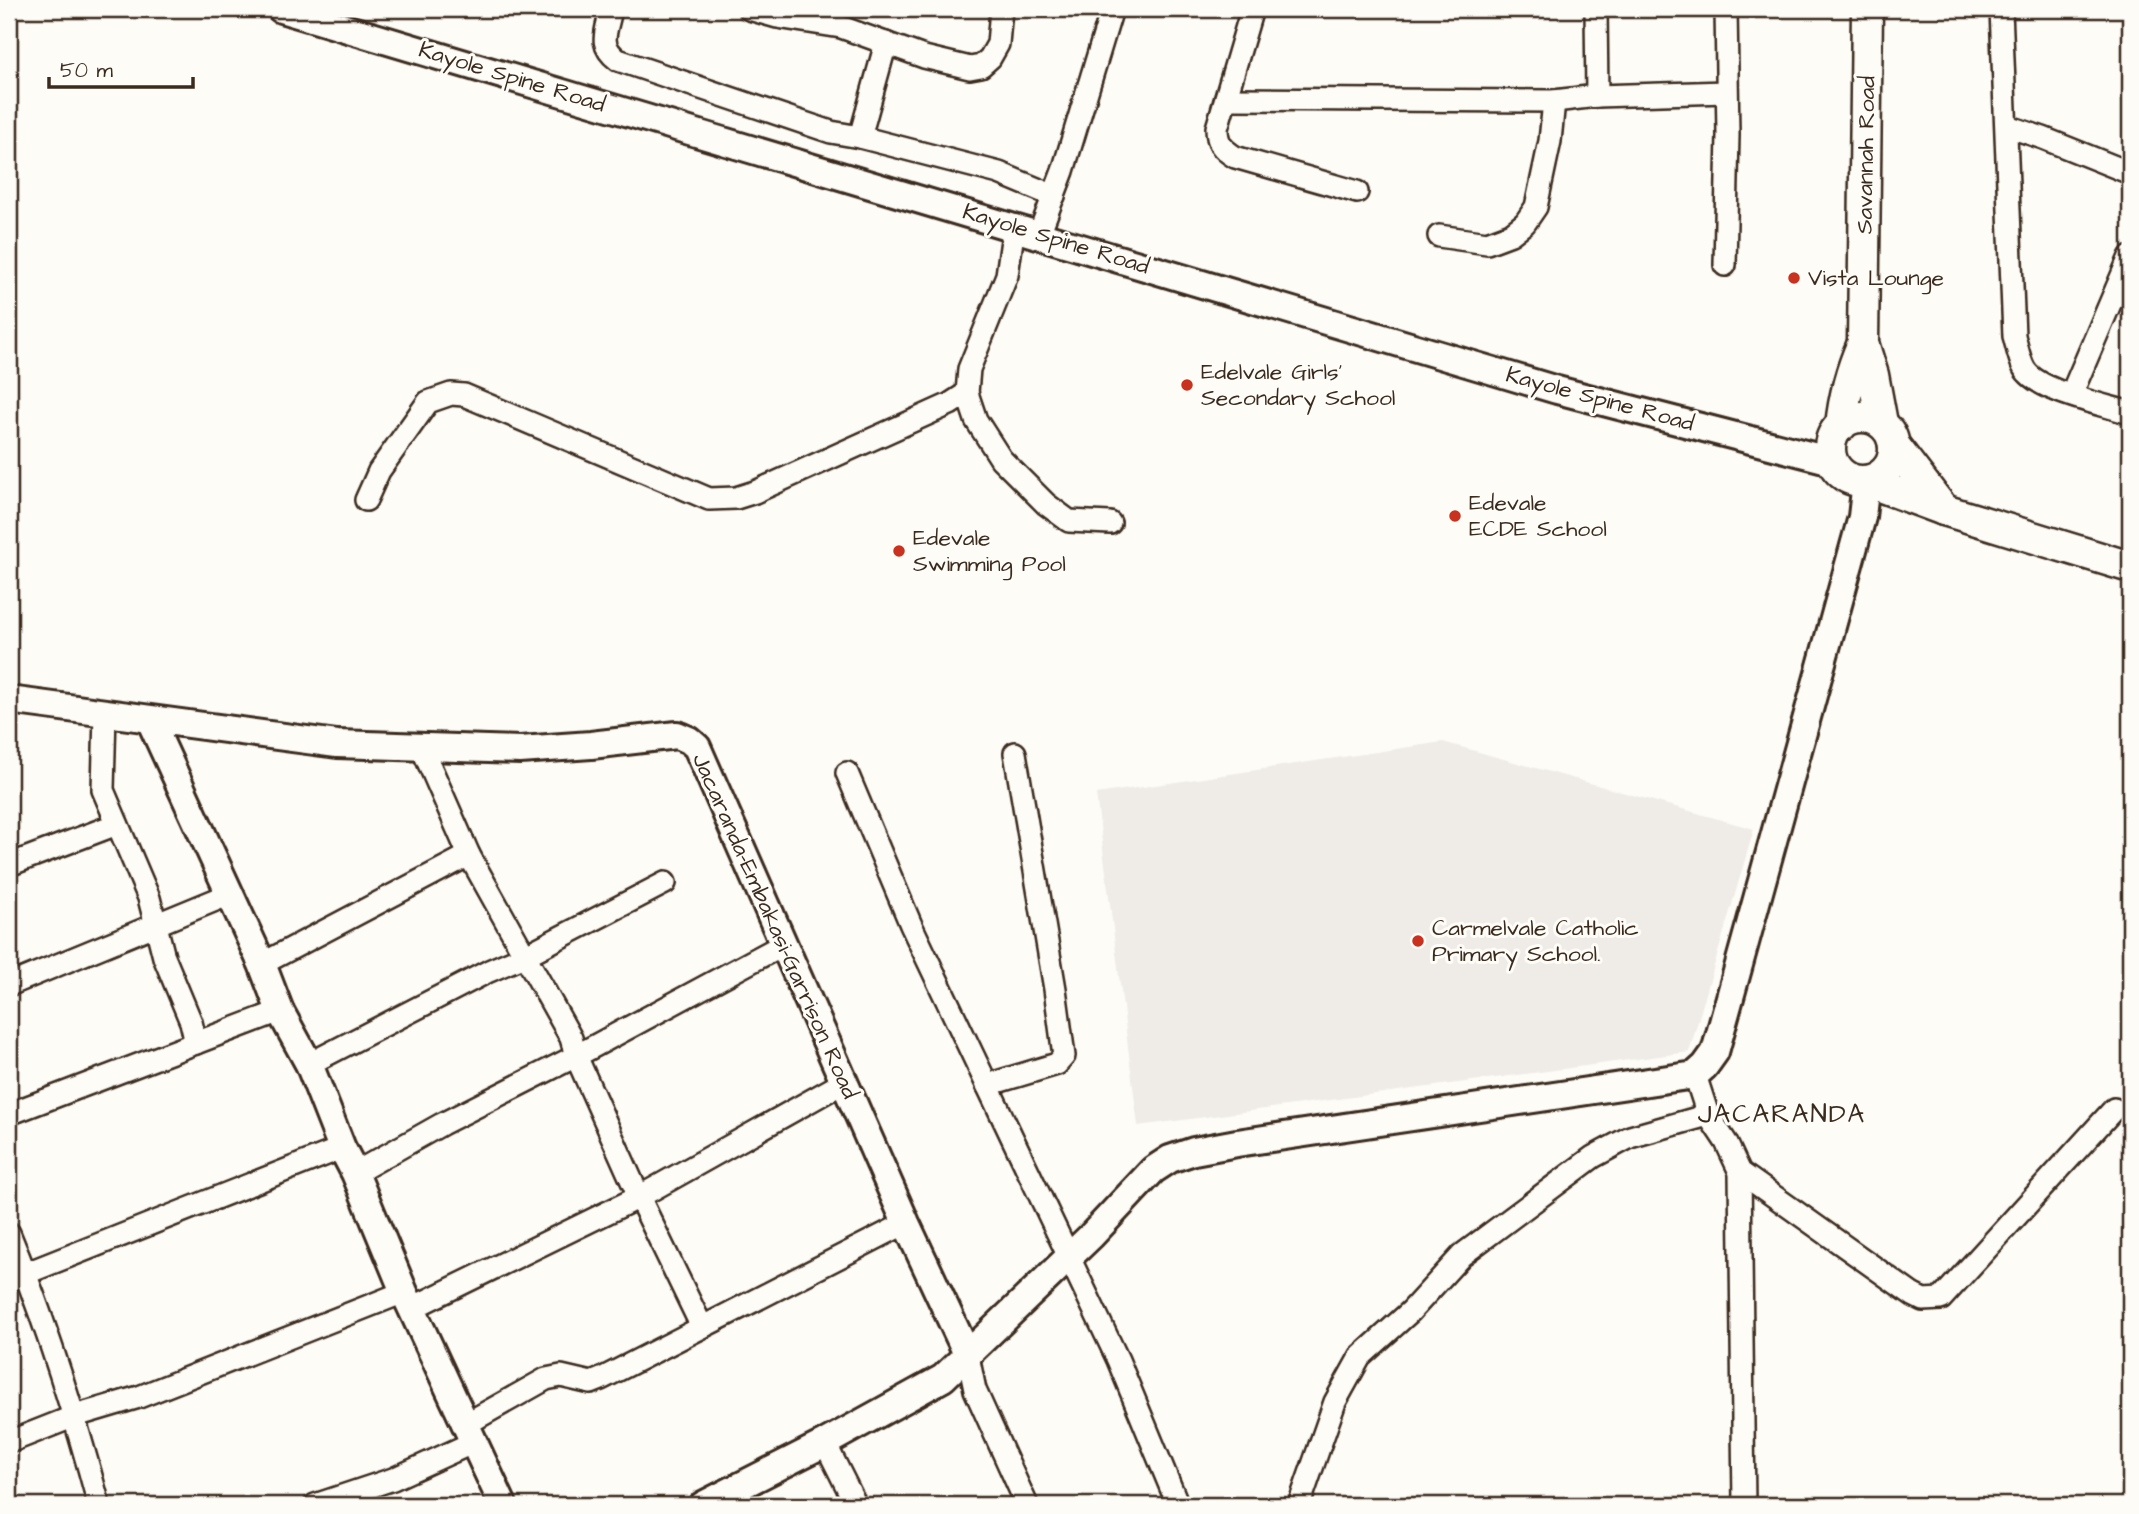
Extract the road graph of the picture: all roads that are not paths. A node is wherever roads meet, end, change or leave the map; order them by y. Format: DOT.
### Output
graph roads {
  1 [pos="281,9"];
  2 [pos="611,9"];
  3 [pos="749,9"];
  4 [pos="1002,9"];
  5 [pos="1112,9"];
  6 [pos="1252,9"];
  7 [pos="1596,9"];
  8 [pos="1726,9"];
  9 [pos="1867,9"];
  10 [pos="2001,9"];
  11 [pos="844,18"];
  12 [pos="886,43"];
  13 [pos="1726,92"];
  14 [pos="1597,96"];
  15 [pos="1227,99"];
  16 [pos="1554,101"];
  17 [pos="2007,126"];
  18 [pos="860,137"];
  19 [pos="2130,173"];
  20 [pos="1357,192"];
  21 [pos="1054,196"];
  22 [pos="1014,226"];
  23 [pos="1039,234"];
  24 [pos="1439,236"];
  25 [pos="2130,257"];
  26 [pos="1725,265"];
  27 [pos="1863,343"];
  28 [pos="967,393"];
  29 [pos="2071,395"];
  30 [pos="2130,414"];
  31 [pos="1841,426"];
  32 [pos="1888,434"];
  33 [pos="1832,461"];
  34 [pos="1866,481"];
  35 [pos="366,500"];
  36 [pos="1944,509"];
  37 [pos="1110,523"];
  38 [pos="2130,567"];
  39 [pos="9,700"];
  40 [pos="105,713"];
  41 [pos="150,720"];
  42 [pos="422,748"];
  43 [pos="1015,753"];
  44 [pos="848,773"];
  45 [pos="117,824"];
  46 [pos="469,855"];
  47 [pos="9,865"];
  48 [pos="664,883"];
  49 [pos="230,894"];
  50 [pos="154,926"];
  51 [pos="783,944"];
  52 [pos="526,955"];
  53 [pos="262,964"];
  54 [pos="9,985"];
  55 [pos="280,1011"];
  56 [pos="196,1043"];
  57 [pos="576,1056"];
  58 [pos="309,1063"];
  59 [pos="1695,1075"];
  60 [pos="844,1082"];
  61 [pos="987,1085"];
  62 [pos="2114,1109"];
  63 [pos="9,1114"];
  64 [pos="1708,1115"];
  65 [pos="342,1148"];
  66 [pos="1740,1172"];
  67 [pos="355,1173"];
  68 [pos="639,1197"];
  69 [pos="906,1223"];
  70 [pos="9,1233"];
  71 [pos="1070,1255"];
  72 [pos="17,1277"];
  73 [pos="408,1300"];
  74 [pos="702,1327"];
  75 [pos="968,1356"];
  76 [pos="75,1416"];
  77 [pos="470,1433"];
  78 [pos="9,1442"];
  79 [pos="825,1443"];
  80 [pos="99,1505"];
  81 [pos="315,1505"];
  82 [pos="503,1505"];
  83 [pos="704,1505"];
  84 [pos="856,1505"];
  85 [pos="1027,1505"];
  86 [pos="1178,1505"];
  87 [pos="1299,1505"];
  88 [pos="1744,1505"];
  1 -- 22 [label="street, Kayole Spine Road"];
  2 -- 18 [label="street"];
  3 -- 11 [label="street"];
  4 -- 12 [label="street"];
  5 -- 21 [label="street"];
  6 -- 15 [label="street"];
  7 -- 14 [label="street"];
  8 -- 13 [label="street"];
  9 -- 27 [label="main road, Savannah Road"];
  10 -- 17 [label="street"];
  11 -- 12 [label="street"];
  12 -- 18 [label="street"];
  13 -- 14 [label="street"];
  13 -- 26 [label="street"];
  14 -- 16 [label="street"];
  15 -- 16 [label="street"];
  15 -- 20 [label="street"];
  16 -- 24 [label="street"];
  17 -- 19 [label="street"];
  17 -- 29 [label="street"];
  18 -- 21 [label="street"];
  21 -- 23 [label="street"];
  22 -- 23 [label="street, Kayole Spine Road"];
  22 -- 28 [label="street"];
  23 -- 33 [label="street, Kayole Spine Road"];
  25 -- 29 [label="street"];
  27 -- 31 [label="main road, Savannah Road"];
  27 -- 32 [label="main road, Savannah Road"];
  28 -- 35 [label="street"];
  28 -- 37 [label="street"];
  29 -- 30 [label="street"];
  31 -- 32 [label="main road"];
  31 -- 33 [label="main road"];
  32 -- 34 [label="main road"];
  32 -- 36 [label="main road"];
  33 -- 34 [label="main road"];
  34 -- 36 [label="main road"];
  34 -- 59 [label="street"];
  36 -- 38 [label="main road"];
  39 -- 40 [label="street, Jacaranda-Embakasi-Garrison Road"];
  40 -- 41 [label="street, Jacaranda-Embakasi-Garrison Road"];
  40 -- 45 [label="street"];
  41 -- 42 [label="street, Jacaranda-Embakasi-Garrison Road"];
  41 -- 49 [label="street"];
  42 -- 46 [label="street"];
  42 -- 51 [label="street, Jacaranda-Embakasi-Garrison Road"];
  43 -- 61 [label="street"];
  44 -- 61 [label="street"];
  45 -- 47 [label="street"];
  45 -- 50 [label="street"];
  46 -- 52 [label="street"];
  46 -- 53 [label="street"];
  48 -- 52 [label="street"];
  49 -- 50 [label="street"];
  49 -- 53 [label="street"];
  50 -- 54 [label="street"];
  50 -- 56 [label="street"];
  51 -- 57 [label="street"];
  51 -- 60 [label="street, Jacaranda-Embakasi-Garrison Road"];
  52 -- 57 [label="street"];
  52 -- 58 [label="street"];
  53 -- 55 [label="street"];
  55 -- 56 [label="street"];
  55 -- 58 [label="street"];
  56 -- 63 [label="street"];
  57 -- 67 [label="street"];
  57 -- 68 [label="street"];
  58 -- 65 [label="street"];
  59 -- 64 [label="street"];
  59 -- 71 [label="street"];
  60 -- 68 [label="street"];
  60 -- 69 [label="street, Jacaranda-Embakasi-Garrison Road"];
  61 -- 71 [label="street"];
  62 -- 66 [label="street"];
  64 -- 66 [label="street"];
  64 -- 87 [label="street"];
  65 -- 67 [label="street"];
  65 -- 72 [label="street"];
  66 -- 88 [label="street"];
  67 -- 73 [label="street"];
  68 -- 73 [label="street"];
  68 -- 74 [label="street"];
  69 -- 74 [label="street"];
  69 -- 75 [label="street, Jacaranda-Embakasi-Garrison Road"];
  70 -- 72 [label="street"];
  71 -- 75 [label="street"];
  71 -- 86 [label="street"];
  72 -- 76 [label="street"];
  73 -- 76 [label="street"];
  73 -- 77 [label="street"];
  74 -- 77 [label="street"];
  75 -- 79 [label="street"];
  75 -- 85 [label="street"];
  76 -- 78 [label="street"];
  76 -- 80 [label="street"];
  77 -- 81 [label="street"];
  77 -- 82 [label="street"];
  79 -- 83 [label="street"];
  79 -- 84 [label="street"];
}
